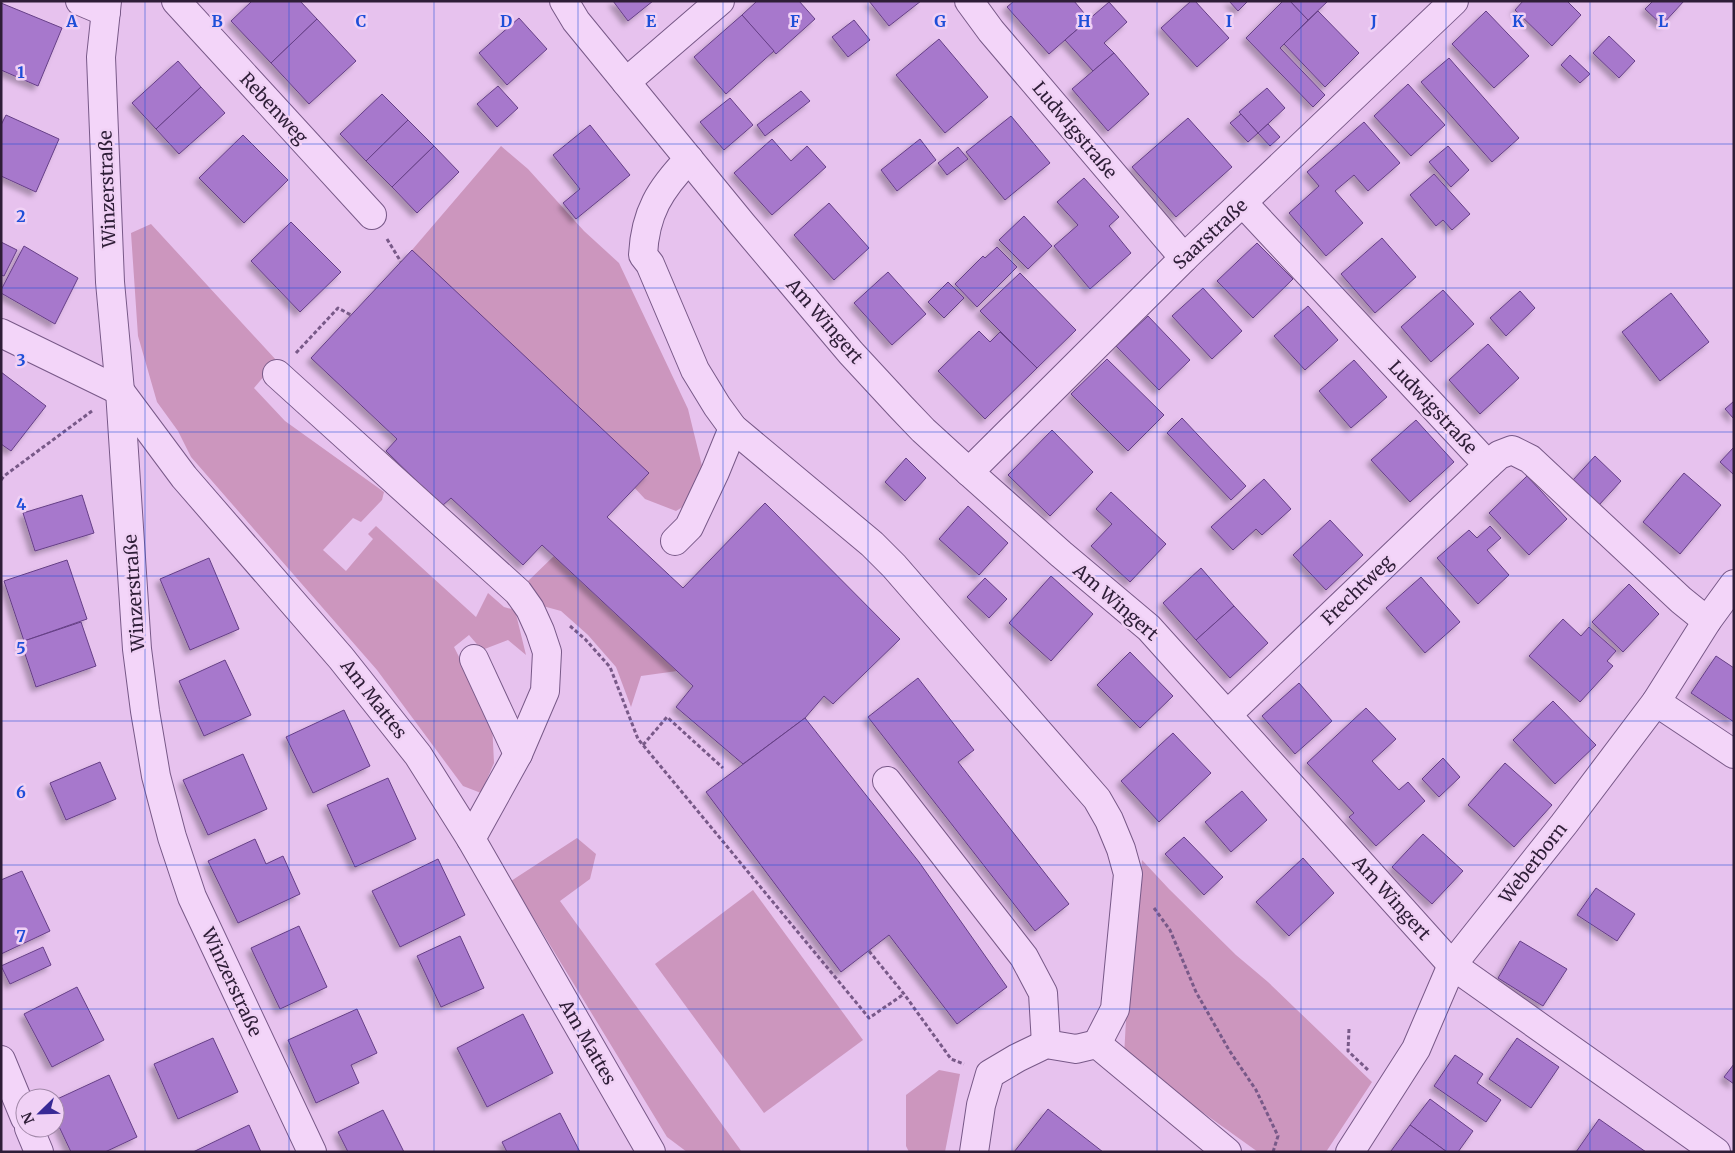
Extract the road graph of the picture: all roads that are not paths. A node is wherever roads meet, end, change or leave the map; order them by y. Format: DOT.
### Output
graph roads {
  1 [pos="80,1"];
  2 [pos="176,1"];
  3 [pos="564,1"];
  4 [pos="720,1"];
  5 [pos="968,1"];
  6 [pos="1454,1"];
  7 [pos="107,7"];
  8 [pos="626,82"];
  9 [pos="689,159"];
  10 [pos="1243,203"];
  11 [pos="372,215"];
  12 [pos="1184,258"];
  13 [pos="1,333"];
  14 [pos="277,374"];
  15 [pos="120,391"];
  16 [pos="733,428"];
  17 [pos="1488,465"];
  18 [pos="969,472"];
  19 [pos="675,541"];
  20 [pos="1734,584"];
  21 [pos="1707,621"];
  22 [pos="474,659"];
  23 [pos="1656,702"];
  24 [pos="1227,715"];
  25 [pos="518,754"];
  26 [pos="1734,754"];
  27 [pos="888,781"];
  28 [pos="471,838"];
  29 [pos="1452,965"];
  30 [pos="1046,1044"];
  31 [pos="1097,1044"];
  32 [pos="1,1060"];
  33 [pos="15,1094"];
  34 [pos="33,1138"];
  35 [pos="39,1152"];
  36 [pos="312,1152"];
  37 [pos="651,1152"];
  38 [pos="974,1152"];
  39 [pos="1227,1152"];
  40 [pos="1350,1152"];
  41 [pos="1716,1152"];
  1 -- 7 [label="street"];
  2 -- 11 [label="street, Rebenweg"];
  3 -- 8 [label="street, Am Wingert"];
  4 -- 8 [label="street"];
  5 -- 12 [label="street, Ludwigstraße"];
  6 -- 10 [label="street, Saarstraße"];
  7 -- 15 [label="street, Winzerstraße"];
  8 -- 9 [label="street, Am Wingert"];
  9 -- 16 [label="street"];
  9 -- 18 [label="street, Am Wingert"];
  10 -- 12 [label="street, Saarstraße"];
  10 -- 17 [label="street, Ludwigstraße"];
  12 -- 18 [label="street, Saarstraße"];
  13 -- 15 [label="street, Am Mattes"];
  14 -- 25 [label="street"];
  15 -- 28 [label="street, Am Mattes"];
  15 -- 36 [label="street, Winzerstraße"];
  16 -- 19 [label="street"];
  16 -- 31 [label="street"];
  17 -- 21 [label="street, Ludwigstraße"];
  17 -- 24 [label="street, Frechtweg"];
  18 -- 24 [label="street, Am Wingert"];
  20 -- 21 [label="street, Weberborn"];
  21 -- 23 [label="street, Weberborn"];
  22 -- 25 [label="street"];
  23 -- 26 [label="street"];
  23 -- 29 [label="street, Weberborn"];
  24 -- 29 [label="street, Am Wingert"];
  25 -- 28 [label="street"];
  27 -- 30 [label="street"];
  28 -- 37 [label="street, Am Mattes"];
  29 -- 40 [label="street, Weberborn"];
  29 -- 41 [label="street, Am Wingert"];
  30 -- 31 [label="street"];
  30 -- 38 [label="street"];
  31 -- 39 [label="street"];
  32 -- 33 [label="street"];
  34 -- 35 [label="street"];
}
